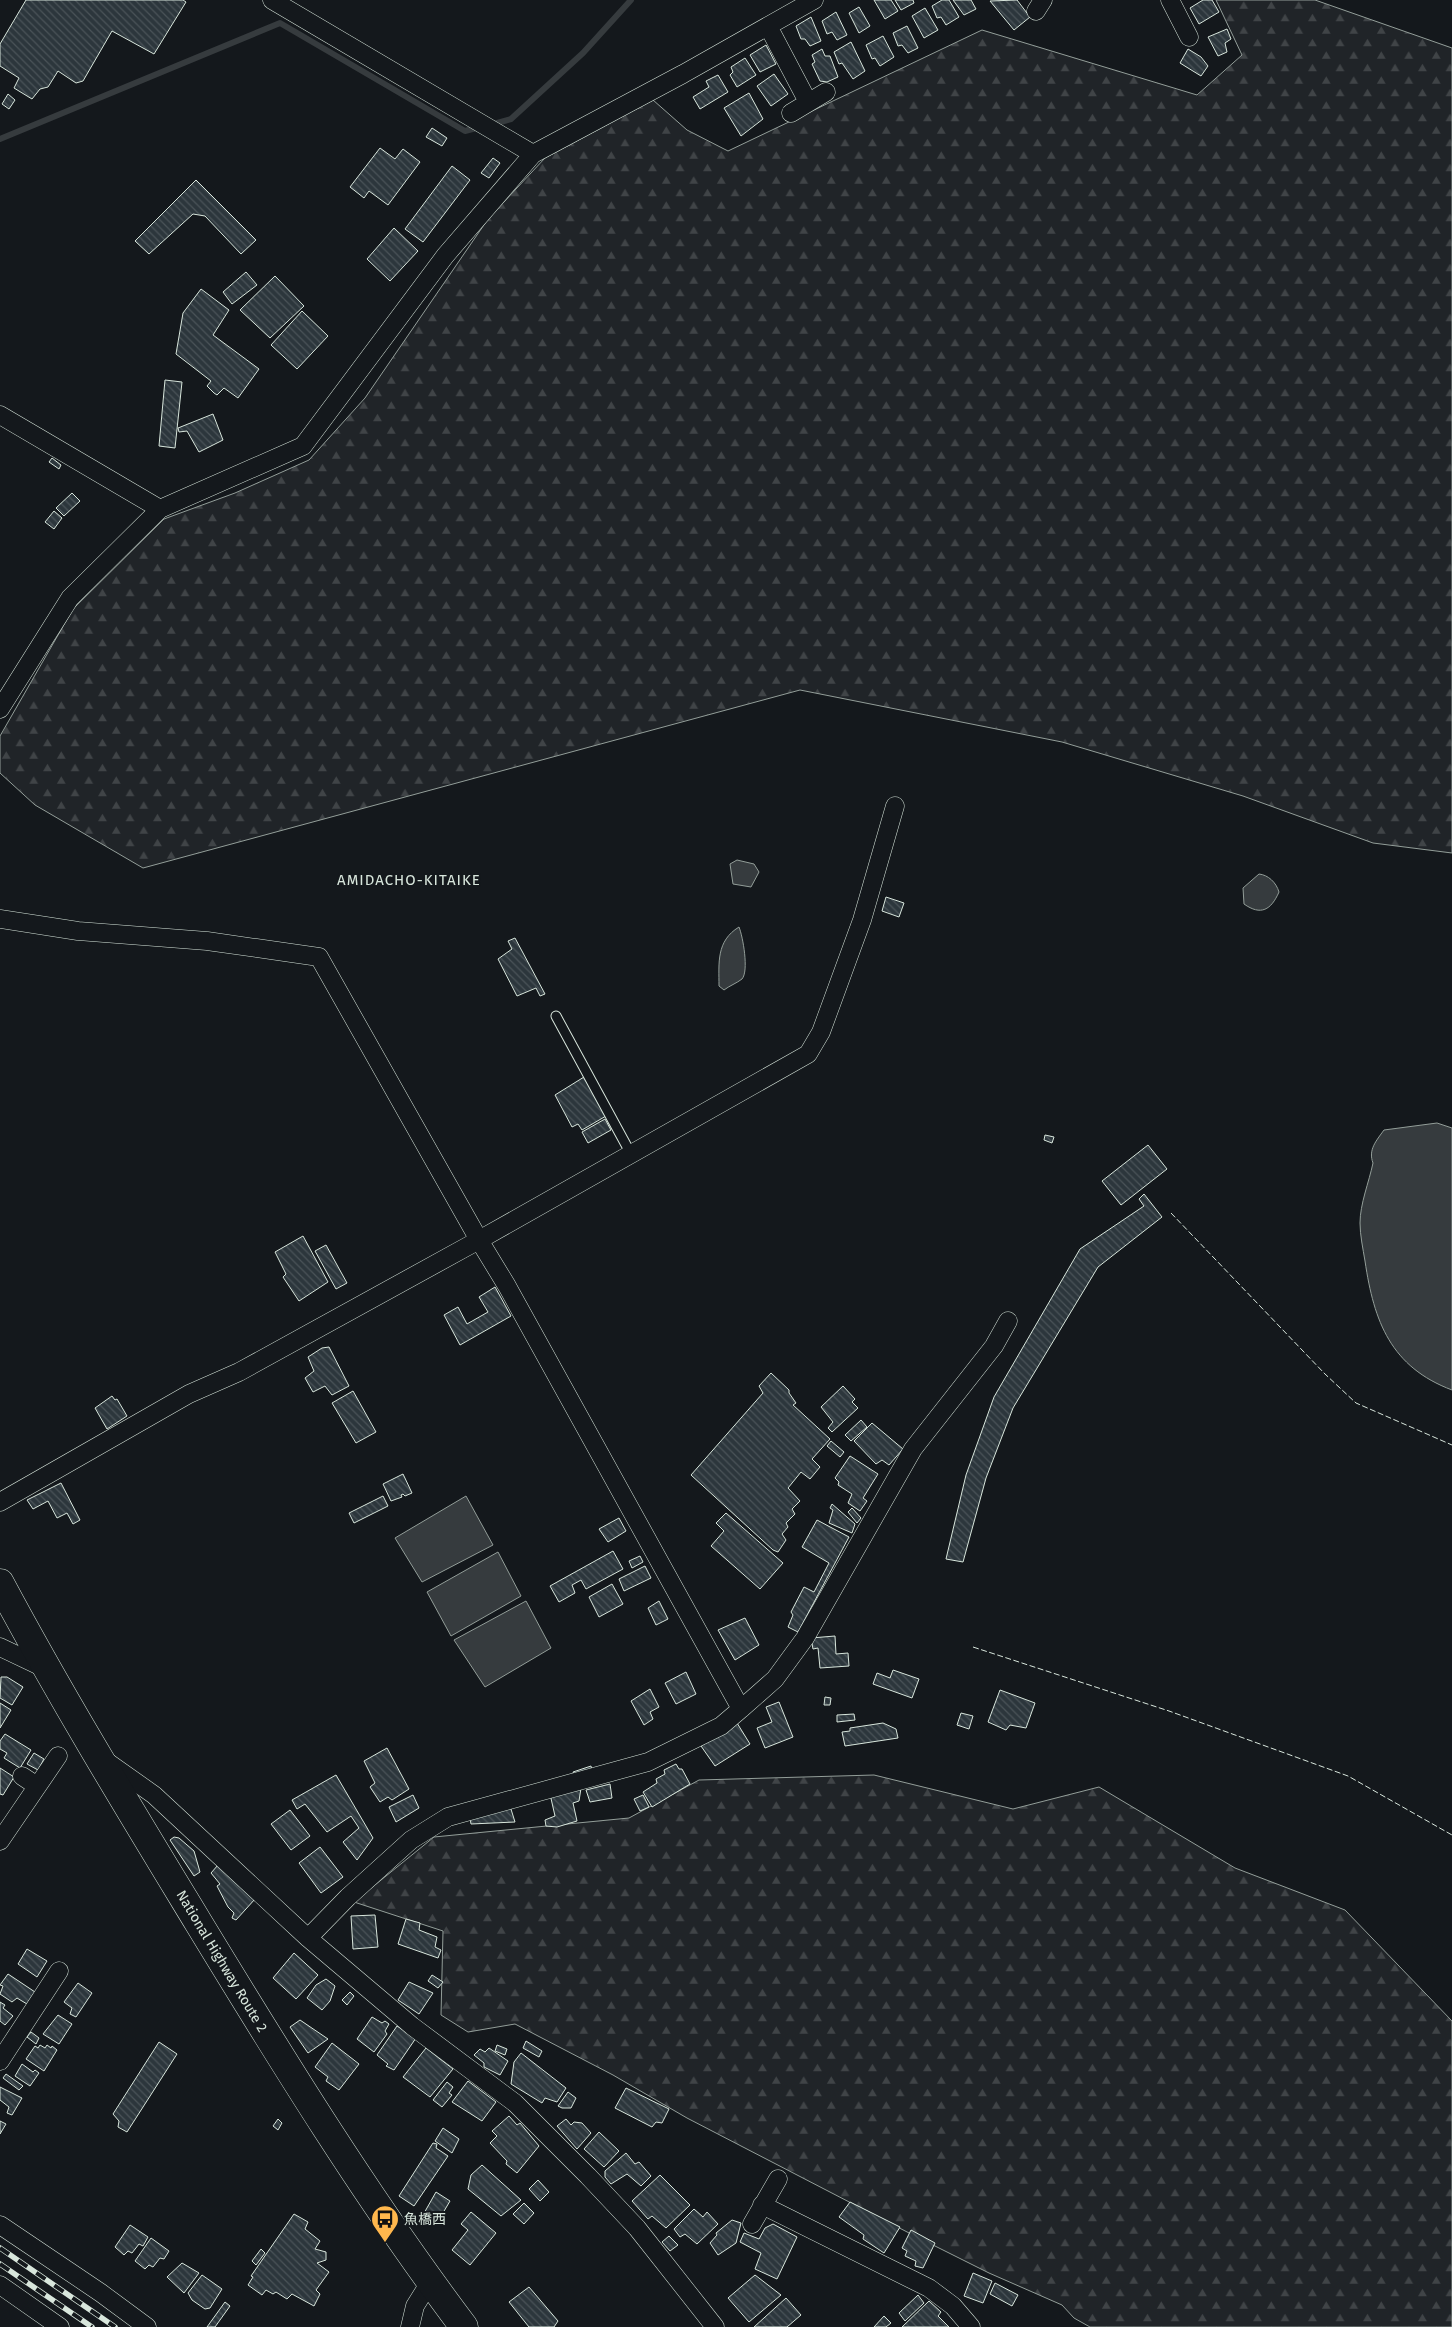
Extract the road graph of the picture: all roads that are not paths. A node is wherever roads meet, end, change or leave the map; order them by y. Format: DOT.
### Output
graph roads {
  1 [pos="272,0"];
  2 [pos="814,0"];
  3 [pos="1170,0"];
  4 [pos="768,26"];
  5 [pos="1189,37"];
  6 [pos="826,92"];
  7 [pos="808,102"];
  8 [pos="791,113"];
  9 [pos="533,154"];
  10 [pos="0,416"];
  11 [pos="160,510"];
  12 [pos="0,710"];
  13 [pos="895,806"];
  14 [pos="0,918"];
  15 [pos="556,1016"];
  16 [pos="631,1154"];
  17 [pos="479,1240"];
  18 [pos="1008,1321"];
  19 [pos="0,1502"];
  20 [pos="0,1584"];
  21 [pos="2,1652"];
  22 [pos="46,1670"];
  23 [pos="741,1709"];
  24 [pos="97,1755"];
  25 [pos="58,1756"];
  26 [pos="22,1776"];
  27 [pos="38,1786"];
  28 [pos="0,1841"];
  29 [pos="308,1938"];
  30 [pos="59,1971"];
  31 [pos="0,2061"];
  32 [pos="778,2179"];
  33 [pos="762,2205"];
  34 [pos="752,2224"];
  35 [pos="0,2225"];
  36 [pos="430,2282"];
  37 [pos="0,2285"];
  38 [pos="60,2327"];
  39 [pos="147,2327"];
  40 [pos="410,2327"];
  41 [pos="464,2327"];
  42 [pos="715,2327"];
  43 [pos="971,2327"];
  1 -- 9 [label="street"];
  2 -- 4 [label="street"];
  3 -- 5 [label="street"];
  4 -- 7 [label="street"];
  4 -- 9 [label="street"];
  6 -- 7 [label="street"];
  7 -- 8 [label="street"];
  9 -- 11 [label="street"];
  10 -- 11 [label="street"];
  11 -- 12 [label="street"];
  13 -- 16 [label="street"];
  14 -- 17 [label="street"];
  15 -- 16 [label="lane"];
  16 -- 17 [label="street"];
  17 -- 19 [label="street"];
  17 -- 23 [label="street"];
  18 -- 23 [label="street"];
  20 -- 22 [label="highway, National Highway Route 2"];
  21 -- 22 [label="street"];
  22 -- 24 [label="highway, National Highway Route 2"];
  23 -- 29 [label="street"];
  24 -- 29 [label="street"];
  24 -- 36 [label="highway, National Highway Route 2"];
  25 -- 27 [label="street"];
  26 -- 27 [label="street"];
  27 -- 28 [label="street"];
  29 -- 42 [label="street"];
  30 -- 31 [label="street"];
  32 -- 33 [label="street"];
  33 -- 34 [label="street"];
  33 -- 43 [label="street"];
  35 -- 39 [label="street"];
  36 -- 40 [label="street"];
  36 -- 41 [label="highway, National Highway Route 2"];
  37 -- 38 [label="street"];
}
